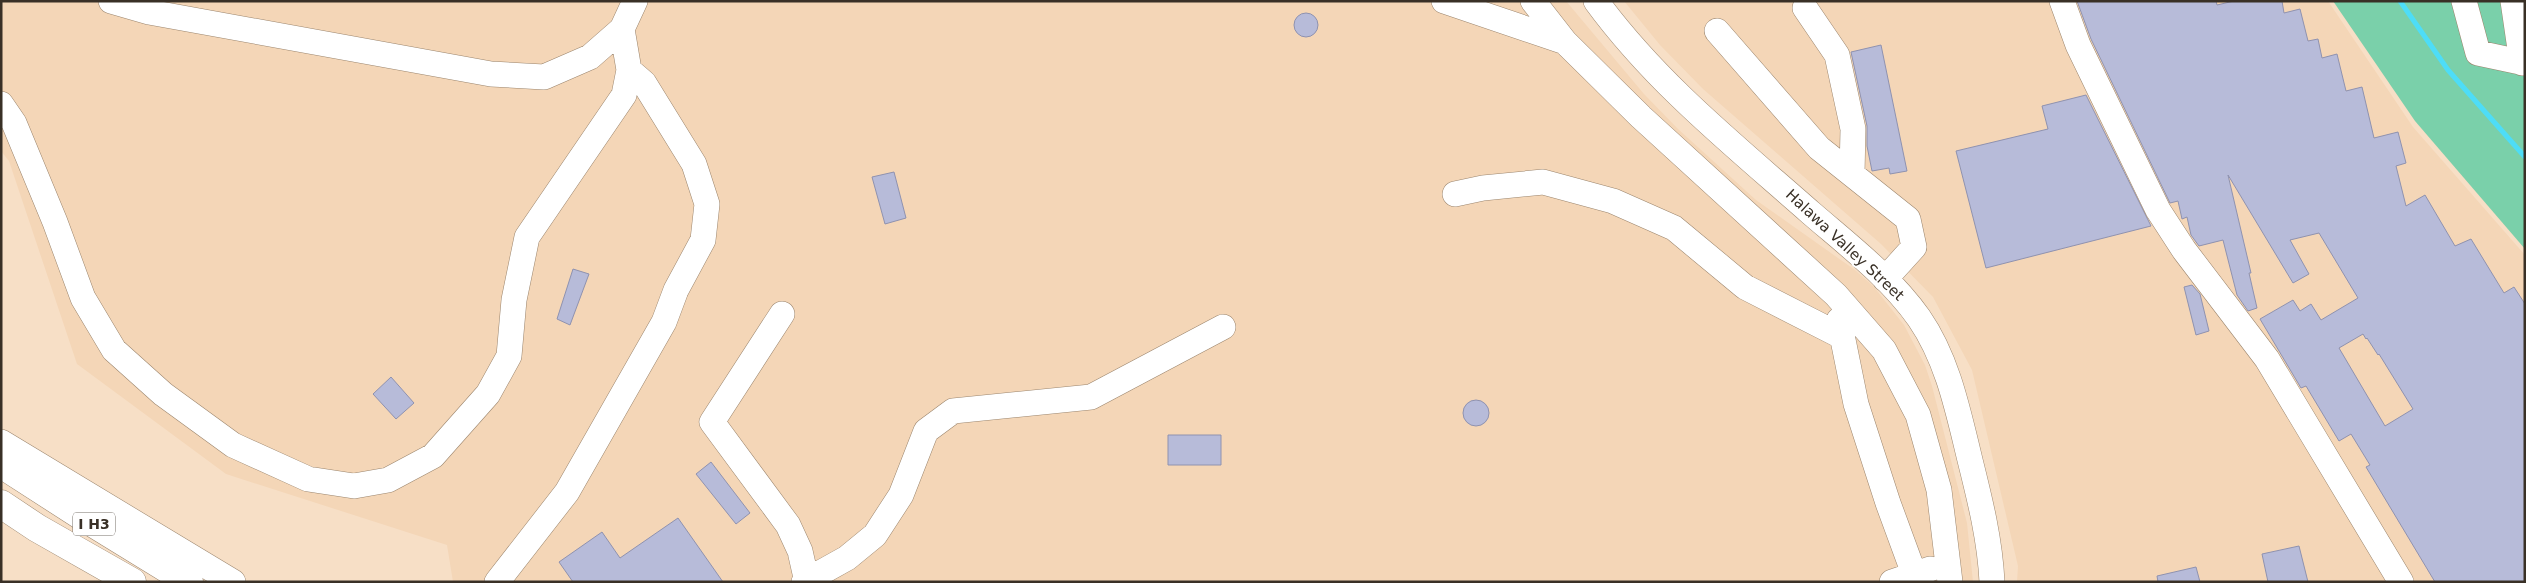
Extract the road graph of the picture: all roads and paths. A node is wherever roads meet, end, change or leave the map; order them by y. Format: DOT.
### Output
graph roads {
  1 [pos="111,1"];
  2 [pos="635,1"];
  3 [pos="1444,1"];
  4 [pos="1533,1"];
  5 [pos="1596,1"];
  6 [pos="2062,1"];
  7 [pos="2464,1"];
  8 [pos="2512,1"];
  9 [pos="148,7"];
  10 [pos="1805,8"];
  11 [pos="622,29"];
  12 [pos="1717,31"];
  13 [pos="1565,42"];
  14 [pos="2524,63"];
  15 [pos="629,70"];
  16 [pos="1,104"];
  17 [pos="1852,174"];
  18 [pos="1455,194"];
  19 [pos="1885,279"];
  20 [pos="1836,295"];
  21 [pos="782,314"];
  22 [pos="1223,327"];
  23 [pos="1841,336"];
  24 [pos="1,442"];
  25 [pos="1,464"];
  26 [pos="1,504"];
  27 [pos="1950,572"];
  28 [pos="1916,578"];
  29 [pos="806,581"];
  30 [pos="132,582"];
  31 [pos="189,582"];
  32 [pos="233,582"];
  33 [pos="497,582"];
  34 [pos="1892,582"];
  35 [pos="1992,582"];
  36 [pos="2401,582"];
  1 -- 9 [label="street"];
  2 -- 11 [label="street"];
  3 -- 13 [label="street"];
  4 -- 13 [label="street"];
  5 -- 19 [label="street, Halawa Valley Street"];
  6 -- 36 [label="street"];
  7 -- 14 [label="street"];
  8 -- 14 [label="street"];
  9 -- 11 [label="street"];
  10 -- 17 [label="street"];
  11 -- 15 [label="street"];
  12 -- 17 [label="street"];
  13 -- 20 [label="street"];
  15 -- 16 [label="street"];
  15 -- 33 [label="street"];
  17 -- 19 [label="street"];
  18 -- 23 [label="street"];
  19 -- 35 [label="street, Halawa Valley Street"];
  20 -- 23 [label="street"];
  20 -- 27 [label="street"];
  21 -- 29 [label="street"];
  22 -- 29 [label="street"];
  23 -- 28 [label="street"];
  24 -- 32 [label="street"];
  25 -- 31 [label="highway, I H3"];
  26 -- 30 [label="highway, I H3"];
  27 -- 28 [label="street"];
  28 -- 34 [label="street"];
}
